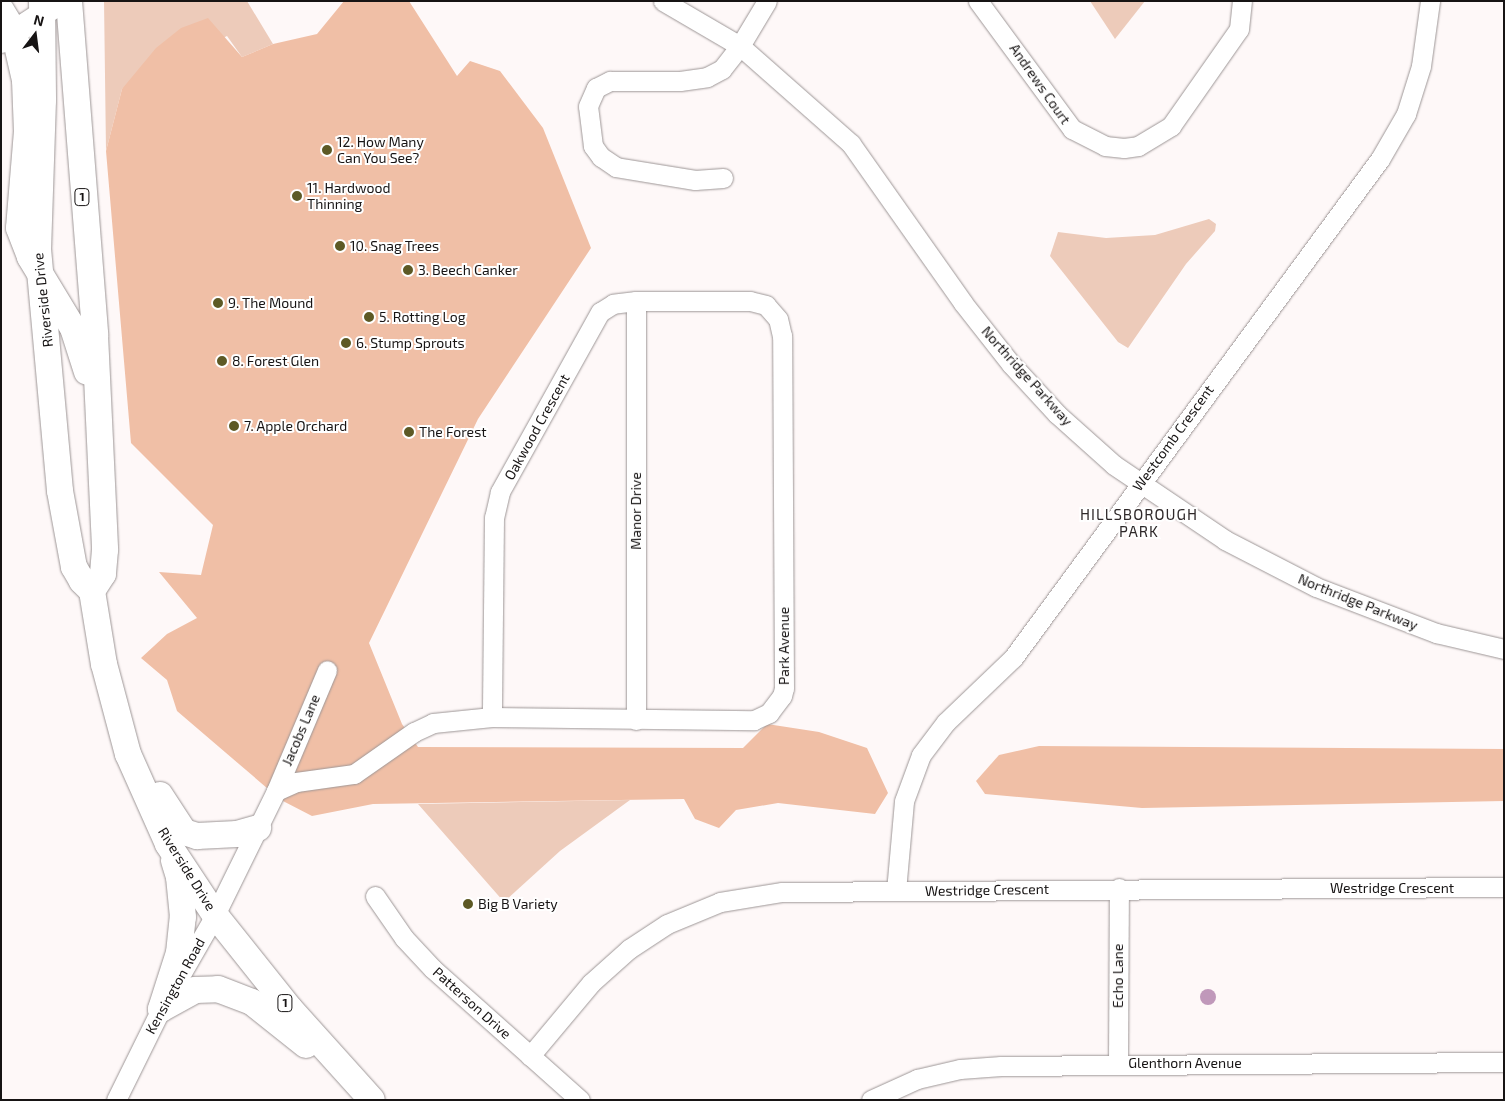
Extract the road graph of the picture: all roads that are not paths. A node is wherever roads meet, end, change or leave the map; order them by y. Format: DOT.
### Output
graph roads {
  1 [pos="14,1"];
  2 [pos="69,1"];
  3 [pos="663,1"];
  4 [pos="767,1"];
  5 [pos="978,1"];
  6 [pos="1242,1"];
  7 [pos="1430,1"];
  8 [pos="49,5"];
  9 [pos="1,10"];
  10 [pos="8,36"];
  11 [pos="740,46"];
  12 [pos="724,178"];
  13 [pos="40,274"];
  14 [pos="636,302"];
  15 [pos="766,305"];
  16 [pos="96,393"];
  17 [pos="1139,484"];
  18 [pos="92,591"];
  19 [pos="1504,649"];
  20 [pos="327,670"];
  21 [pos="119,715"];
  22 [pos="492,717"];
  23 [pos="636,720"];
  24 [pos="276,791"];
  25 [pos="258,828"];
  26 [pos="168,844"];
  27 [pos="1504,887"];
  28 [pos="1119,888"];
  29 [pos="896,891"];
  30 [pos="374,896"];
  31 [pos="215,915"];
  32 [pos="161,1009"];
  33 [pos="530,1056"];
  34 [pos="1504,1062"];
  35 [pos="1118,1063"];
  36 [pos="365,1094"];
  37 [pos="116,1100"];
  38 [pos="580,1100"];
  39 [pos="871,1100"];
  1 -- 9 [label="main road"];
  2 -- 16 [label="highway, 1"];
  3 -- 11 [label="street, Northridge Parkway"];
  4 -- 11 [label="street"];
  5 -- 6 [label="street, Andrews Court"];
  7 -- 17 [label="street, Westcomb Crescent"];
  8 -- 10 [label="main road"];
  8 -- 13 [label="highway, Riverside Drive / 1"];
  9 -- 10 [label="highway"];
  10 -- 13 [label="highway"];
  11 -- 12 [label="street"];
  11 -- 17 [label="street, Northridge Parkway"];
  13 -- 16 [label="highway"];
  13 -- 18 [label="highway, Riverside Drive / 1"];
  14 -- 15 [label="street, Oakwood Crescent"];
  14 -- 22 [label="street, Oakwood Crescent"];
  14 -- 23 [label="street, Manor Drive"];
  15 -- 23 [label="street, Park Avenue"];
  16 -- 18 [label="highway, 1"];
  17 -- 19 [label="street, Northridge Parkway"];
  17 -- 29 [label="street, Westcomb Crescent"];
  18 -- 21 [label="highway, Riverside Drive / 1"];
  20 -- 24 [label="street, Jacobs Lane"];
  21 -- 25 [label="highway"];
  21 -- 26 [label="highway, Riverside Drive / 1"];
  22 -- 23 [label="street, Park Avenue"];
  22 -- 24 [label="street, Park Avenue"];
  24 -- 25 [label="street, Kensington Road"];
  25 -- 31 [label="street, Kensington Road"];
  26 -- 31 [label="highway, Riverside Drive / 1"];
  26 -- 32 [label="highway"];
  27 -- 28 [label="street, Westridge Crescent"];
  28 -- 29 [label="street, Westridge Crescent"];
  28 -- 35 [label="street, Echo Lane"];
  29 -- 33 [label="street, Westridge Crescent"];
  30 -- 33 [label="street, Patterson Drive"];
  31 -- 32 [label="street, Kensington Road"];
  31 -- 36 [label="highway, Riverside Drive / 1"];
  32 -- 36 [label="highway"];
  32 -- 37 [label="street, Kensington Road"];
  33 -- 38 [label="street, Patterson Drive"];
  34 -- 35 [label="street, Glenthorn Avenue"];
  35 -- 39 [label="street, Glenthorn Avenue"];
}
